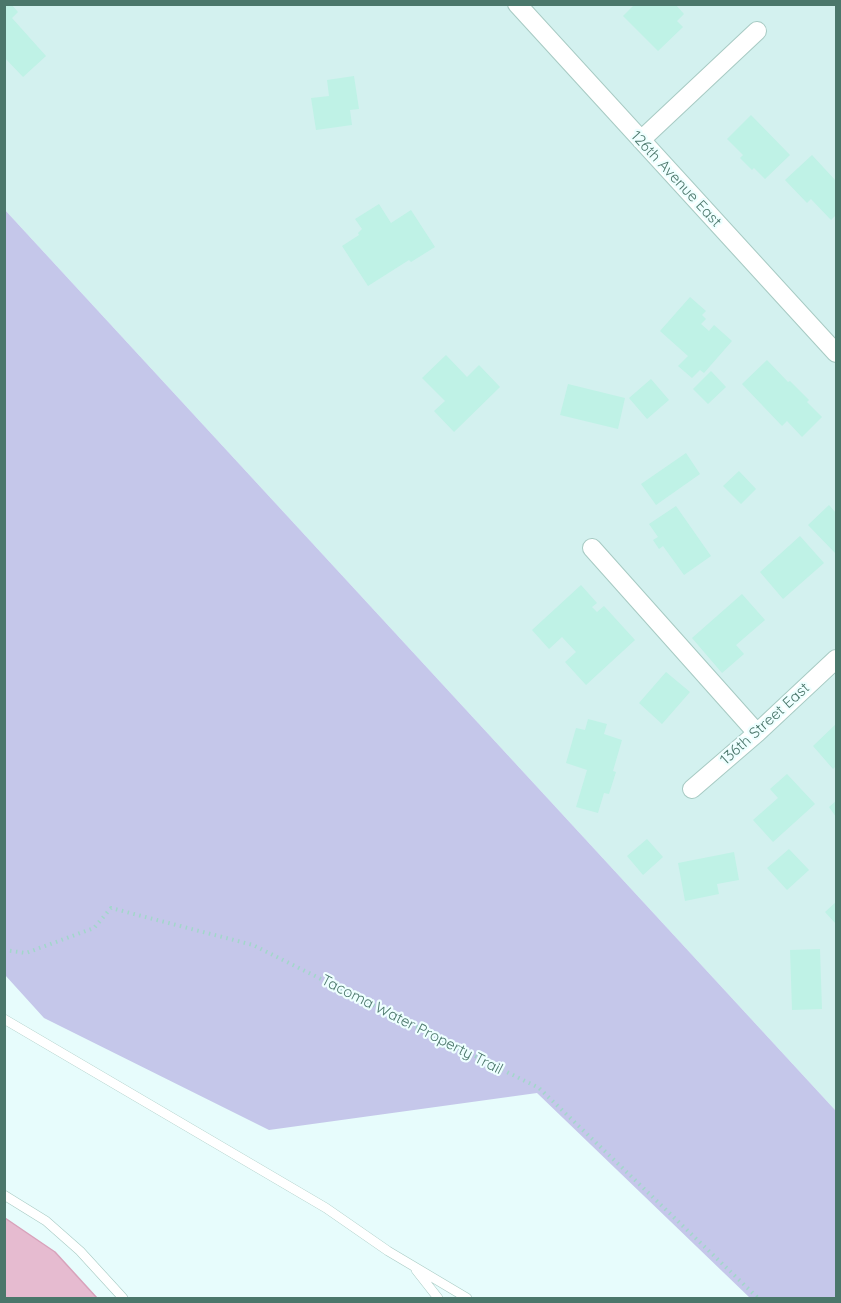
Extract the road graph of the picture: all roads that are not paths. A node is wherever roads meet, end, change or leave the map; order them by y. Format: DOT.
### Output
graph roads {
  1 [pos="517,4"];
  2 [pos="757,31"];
  3 [pos="640,140"];
  4 [pos="837,353"];
  5 [pos="592,548"];
  6 [pos="837,659"];
  7 [pos="756,733"];
  8 [pos="692,789"];
  9 [pos="4,1019"];
  10 [pos="4,1195"];
  11 [pos="411,1265"];
  12 [pos="123,1299"];
  13 [pos="438,1299"];
  14 [pos="467,1299"];
  1 -- 3 [label="street, 126th Avenue East"];
  2 -- 3 [label="street"];
  3 -- 4 [label="street, 126th Avenue East"];
  5 -- 7 [label="street"];
  6 -- 7 [label="street, 136th Street East"];
  7 -- 8 [label="street, 136th Street East"];
  9 -- 11 [label="lane"];
  10 -- 12 [label="lane"];
  11 -- 13 [label="lane"];
  11 -- 14 [label="lane"];
}
